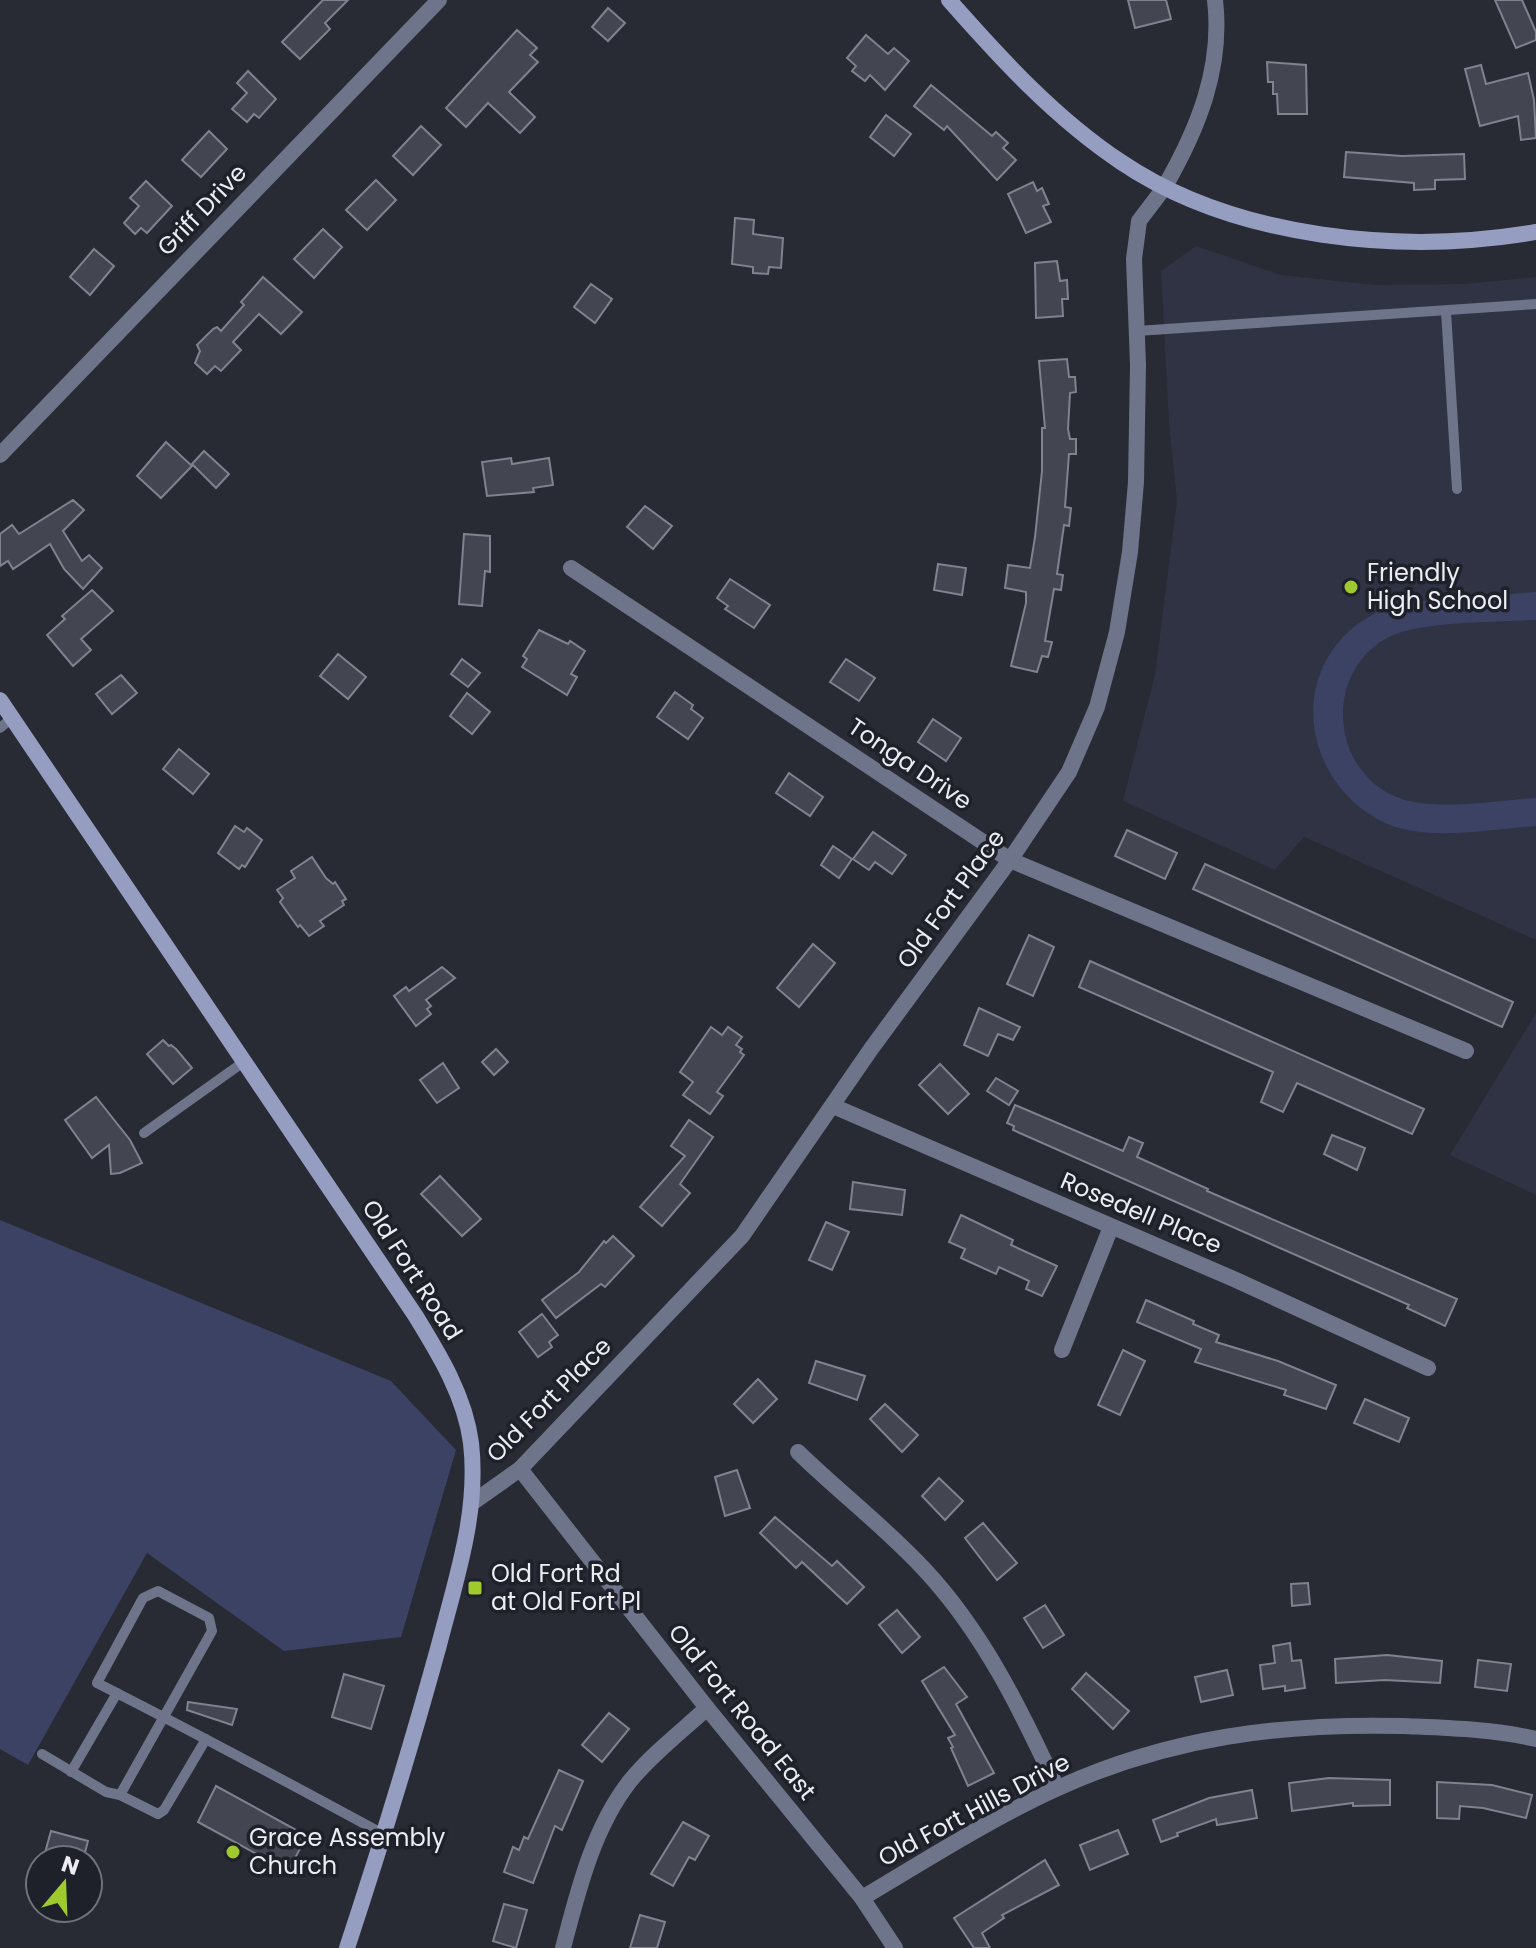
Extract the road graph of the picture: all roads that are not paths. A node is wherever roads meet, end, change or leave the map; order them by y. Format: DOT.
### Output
graph roads {
  1 [pos="439,0"];
  2 [pos="949,0"];
  3 [pos="1215,0"];
  4 [pos="1164,188"];
  5 [pos="1536,232"];
  6 [pos="1536,304"];
  7 [pos="1446,311"];
  8 [pos="1137,331"];
  9 [pos="0,455"];
  10 [pos="1457,489"];
  11 [pos="571,568"];
  12 [pos="0,700"];
  13 [pos="6,723"];
  14 [pos="1010,860"];
  15 [pos="1466,1051"];
  16 [pos="245,1061"];
  17 [pos="833,1106"];
  18 [pos="144,1133"];
  19 [pos="1111,1227"];
  20 [pos="1062,1350"];
  21 [pos="1428,1368"];
  22 [pos="798,1452"];
  23 [pos="520,1469"];
  24 [pos="472,1503"];
  25 [pos="117,1693"];
  26 [pos="707,1708"];
  27 [pos="165,1718"];
  28 [pos="206,1739"];
  29 [pos="1536,1739"];
  30 [pos="42,1754"];
  31 [pos="71,1772"];
  32 [pos="1057,1788"];
  33 [pos="120,1795"];
  34 [pos="385,1835"];
  35 [pos="862,1898"];
  36 [pos="347,1948"];
  37 [pos="563,1948"];
  38 [pos="895,1948"];
  1 -- 9 [label="street, Griff Drive"];
  2 -- 4 [label="main road"];
  3 -- 4 [label="street, Old Fort Place"];
  4 -- 5 [label="main road"];
  4 -- 8 [label="street, Old Fort Place"];
  6 -- 7 [label="lane"];
  7 -- 8 [label="lane"];
  7 -- 10 [label="lane"];
  8 -- 14 [label="street, Old Fort Place"];
  11 -- 14 [label="street, Tonga Drive"];
  12 -- 13 [label="main road, Old Fort Road"];
  13 -- 16 [label="main road, Old Fort Road"];
  14 -- 15 [label="street, Tonga Drive"];
  14 -- 17 [label="street, Old Fort Place"];
  16 -- 18 [label="lane"];
  16 -- 24 [label="main road, Old Fort Road"];
  17 -- 19 [label="street, Rosedell Place"];
  17 -- 23 [label="street, Old Fort Place"];
  19 -- 20 [label="street"];
  19 -- 21 [label="street, Rosedell Place"];
  22 -- 32 [label="street"];
  23 -- 24 [label="street, Old Fort Place"];
  23 -- 26 [label="street, Old Fort Road East"];
  24 -- 34 [label="main road, Old Fort Road"];
  25 -- 27 [label="lane"];
  25 -- 27 [label="lane"];
  25 -- 31 [label="lane"];
  26 -- 35 [label="street, Old Fort Road East"];
  26 -- 37 [label="street"];
  27 -- 28 [label="lane"];
  27 -- 33 [label="lane"];
  28 -- 33 [label="lane"];
  28 -- 34 [label="lane"];
  29 -- 32 [label="street, Old Fort Hills Drive"];
  30 -- 31 [label="lane"];
  31 -- 33 [label="lane"];
  32 -- 35 [label="street, Old Fort Hills Drive"];
  34 -- 36 [label="main road, Old Fort Road"];
  35 -- 38 [label="street, Old Fort Road East"];
}
